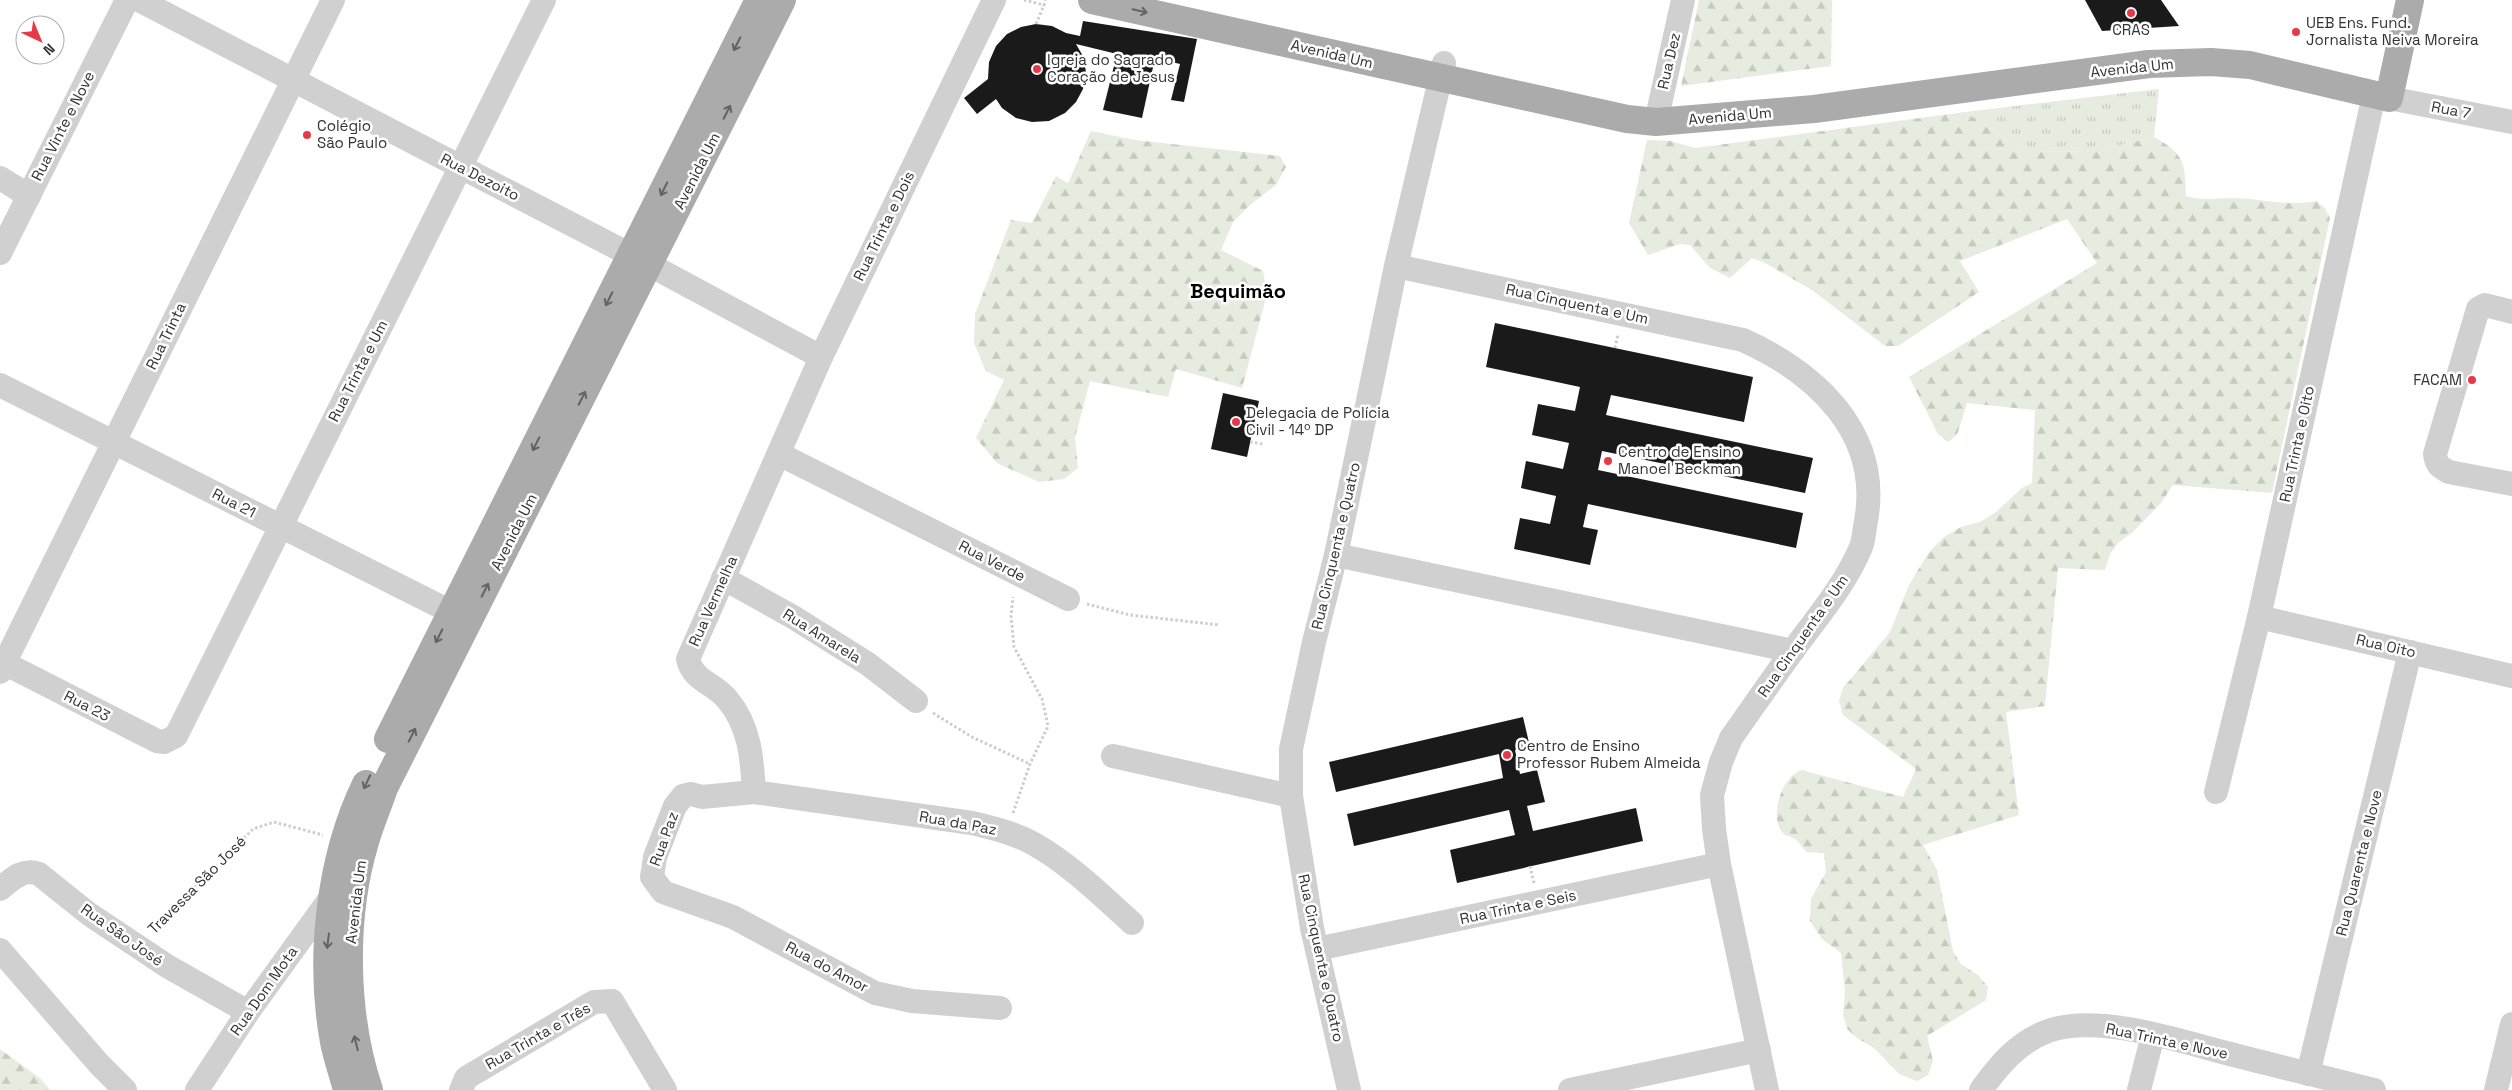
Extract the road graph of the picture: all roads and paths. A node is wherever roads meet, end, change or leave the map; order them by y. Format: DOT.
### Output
graph roads {
  1 [pos="127,0"];
  2 [pos="138,0"];
  3 [pos="333,0"];
  4 [pos="544,0"];
  5 [pos="759,0"];
  6 [pos="782,0"];
  7 [pos="994,0"];
  8 [pos="1024,0"];
  9 [pos="1045,0"];
  10 [pos="1092,0"];
  11 [pos="1173,0"];
  12 [pos="1683,0"];
  13 [pos="2396,0"];
  14 [pos="2410,0"];
  15 [pos="1044,5"];
  16 [pos="1036,24"];
  17 [pos="1442,70"];
  18 [pos="293,80"];
  19 [pos="2383,89"];
  20 [pos="1657,116"];
  21 [pos="2512,122"];
  22 [pos="460,167"];
  23 [pos="0,178"];
  24 [pos="29,196"];
  25 [pos="0,253"];
  26 [pos="640,260"];
  27 [pos="1396,266"];
  28 [pos="2512,312"];
  29 [pos="820,356"];
  30 [pos="0,385"];
  31 [pos="114,442"];
  32 [pos="1250,442"];
  33 [pos="1263,444"];
  34 [pos="779,454"];
  35 [pos="2512,484"];
  36 [pos="279,526"];
  37 [pos="1336,555"];
  38 [pos="1016,574"];
  39 [pos="723,578"];
  40 [pos="1068,599"];
  41 [pos="460,616"];
  42 [pos="2259,617"];
  43 [pos="1220,625"];
  44 [pos="1793,650"];
  45 [pos="2410,652"];
  46 [pos="2,668"];
  47 [pos="2512,676"];
  48 [pos="916,701"];
  49 [pos="170,740"];
  50 [pos="1113,756"];
  51 [pos="1030,764"];
  52 [pos="754,792"];
  53 [pos="2216,792"];
  54 [pos="1291,796"];
  55 [pos="1006,832"];
  56 [pos="345,841"];
  57 [pos="1719,864"];
  58 [pos="0,889"];
  59 [pos="663,892"];
  60 [pos="334,893"];
  61 [pos="1132,923"];
  62 [pos="137,945"];
  63 [pos="1317,949"];
  64 [pos="0,950"];
  65 [pos="1000,1008"];
  66 [pos="248,1012"];
  67 [pos="2512,1024"];
  68 [pos="2153,1035"];
  69 [pos="1759,1050"];
  70 [pos="2308,1074"];
  71 [pos="463,1084"];
  72 [pos="125,1090"];
  73 [pos="197,1090"];
  74 [pos="347,1090"];
  75 [pos="369,1090"];
  76 [pos="665,1090"];
  77 [pos="1348,1090"];
  78 [pos="1570,1090"];
  79 [pos="1767,1090"];
  80 [pos="1981,1090"];
  81 [pos="2139,1090"];
  82 [pos="2374,1090"];
  83 [pos="2496,1090"];
  1 -- 24 [label="street, Rua Vinte e Nove"];
  2 -- 18 [label="street, Rua Dezoito"];
  3 -- 18 [label="street, Rua Trinta"];
  4 -- 22 [label="street, Rua Trinta e Um"];
  5 -- 26 [label="main road, Avenida Um, one-way"];
  26 -- 6 [label="main road, Avenida Um, one-way"];
  7 -- 29 [label="street, Rua Trinta e Dois"];
  8 -- 15 [label="path"];
  9 -- 15 [label="path"];
  10 -- 17 [label="main road, Avenida Um, one-way"];
  11 -- 17 [label="main road, Avenida Um"];
  12 -- 20 [label="street, Rua Dez"];
  13 -- 19 [label="main road"];
  14 -- 19 [label="main road"];
  15 -- 16 [label="path"];
  17 -- 20 [label="main road, Avenida Um"];
  17 -- 27 [label="street, Rua Cinquenta e Quatro"];
  18 -- 22 [label="street, Rua Dezoito"];
  18 -- 31 [label="street, Rua Trinta"];
  19 -- 20 [label="main road, Avenida Um"];
  19 -- 21 [label="street, Rua 7"];
  19 -- 42 [label="street, Rua Trinta e Oito"];
  22 -- 26 [label="street, Rua Dezoito"];
  22 -- 36 [label="street, Rua Trinta e Um"];
  23 -- 24 [label="street"];
  24 -- 25 [label="street, Rua Vinte e Nove"];
  26 -- 29 [label="street, Rua Dezoito"];
  26 -- 41 [label="main road, Avenida Um"];
  27 -- 37 [label="street, Rua Cinquenta e Quatro"];
  27 -- 44 [label="street, Rua Cinquenta e Um"];
  28 -- 35 [label="street"];
  29 -- 34 [label="street, Rua Trinta e Dois"];
  30 -- 31 [label="street, Rua 21"];
  31 -- 36 [label="street, Rua 21"];
  31 -- 46 [label="street, Rua Trinta"];
  32 -- 33 [label="path"];
  34 -- 38 [label="street, Rua Verde"];
  34 -- 39 [label="street, Rua Vermelha"];
  36 -- 41 [label="street, Rua 21"];
  36 -- 49 [label="street, Rua Trinta e Um"];
  37 -- 44 [label="street"];
  37 -- 54 [label="street, Rua Cinquenta e Quatro"];
  38 -- 40 [label="street, Rua Verde"];
  38 -- 51 [label="path"];
  39 -- 48 [label="street, Rua Amarela"];
  39 -- 52 [label="street, Rua Vermelha"];
  40 -- 43 [label="path"];
  41 -- 56 [label="main road, Avenida Um, one-way"];
  75 -- 41 [label="main road, Avenida Um, one-way"];
  42 -- 45 [label="street, Rua Oito"];
  42 -- 53 [label="street, Rua Trinta e Oito"];
  44 -- 57 [label="street, Rua Cinquenta e Um"];
  45 -- 47 [label="street, Rua Oito"];
  45 -- 70 [label="street, Rua Quarenta e Nove"];
  46 -- 49 [label="street, Rua 23"];
  48 -- 51 [label="path"];
  50 -- 54 [label="street"];
  51 -- 55 [label="path"];
  52 -- 55 [label="street, Rua da Paz"];
  52 -- 59 [label="street, Rua Paz"];
  54 -- 63 [label="street, Rua Cinquenta e Quatro"];
  55 -- 61 [label="street, Rua da Paz"];
  56 -- 60 [label="main road, Avenida Um"];
  56 -- 62 [label="path, Travessa São José"];
  57 -- 63 [label="street, Rua Trinta e Seis"];
  57 -- 69 [label="street, Rua Cinquenta e Um"];
  58 -- 62 [label="street, Rua São José"];
  59 -- 65 [label="street, Rua do Amor"];
  60 -- 66 [label="street, Rua Dom Mota"];
  60 -- 74 [label="main road, Avenida Um, one-way"];
  62 -- 66 [label="street, Rua São José"];
  63 -- 77 [label="street, Rua Cinquenta e Quatro"];
  64 -- 72 [label="street"];
  66 -- 73 [label="street, Rua Dom Mota"];
  67 -- 83 [label="street"];
  68 -- 70 [label="street, Rua Trinta e Nove"];
  68 -- 80 [label="street, Rua Trinta e Nove"];
  68 -- 81 [label="street"];
  69 -- 78 [label="street"];
  69 -- 79 [label="street, Rua Cinquenta e Um"];
  70 -- 82 [label="street, Rua Trinta e Nove"];
  71 -- 76 [label="street, Rua Trinta e Três"];
}
